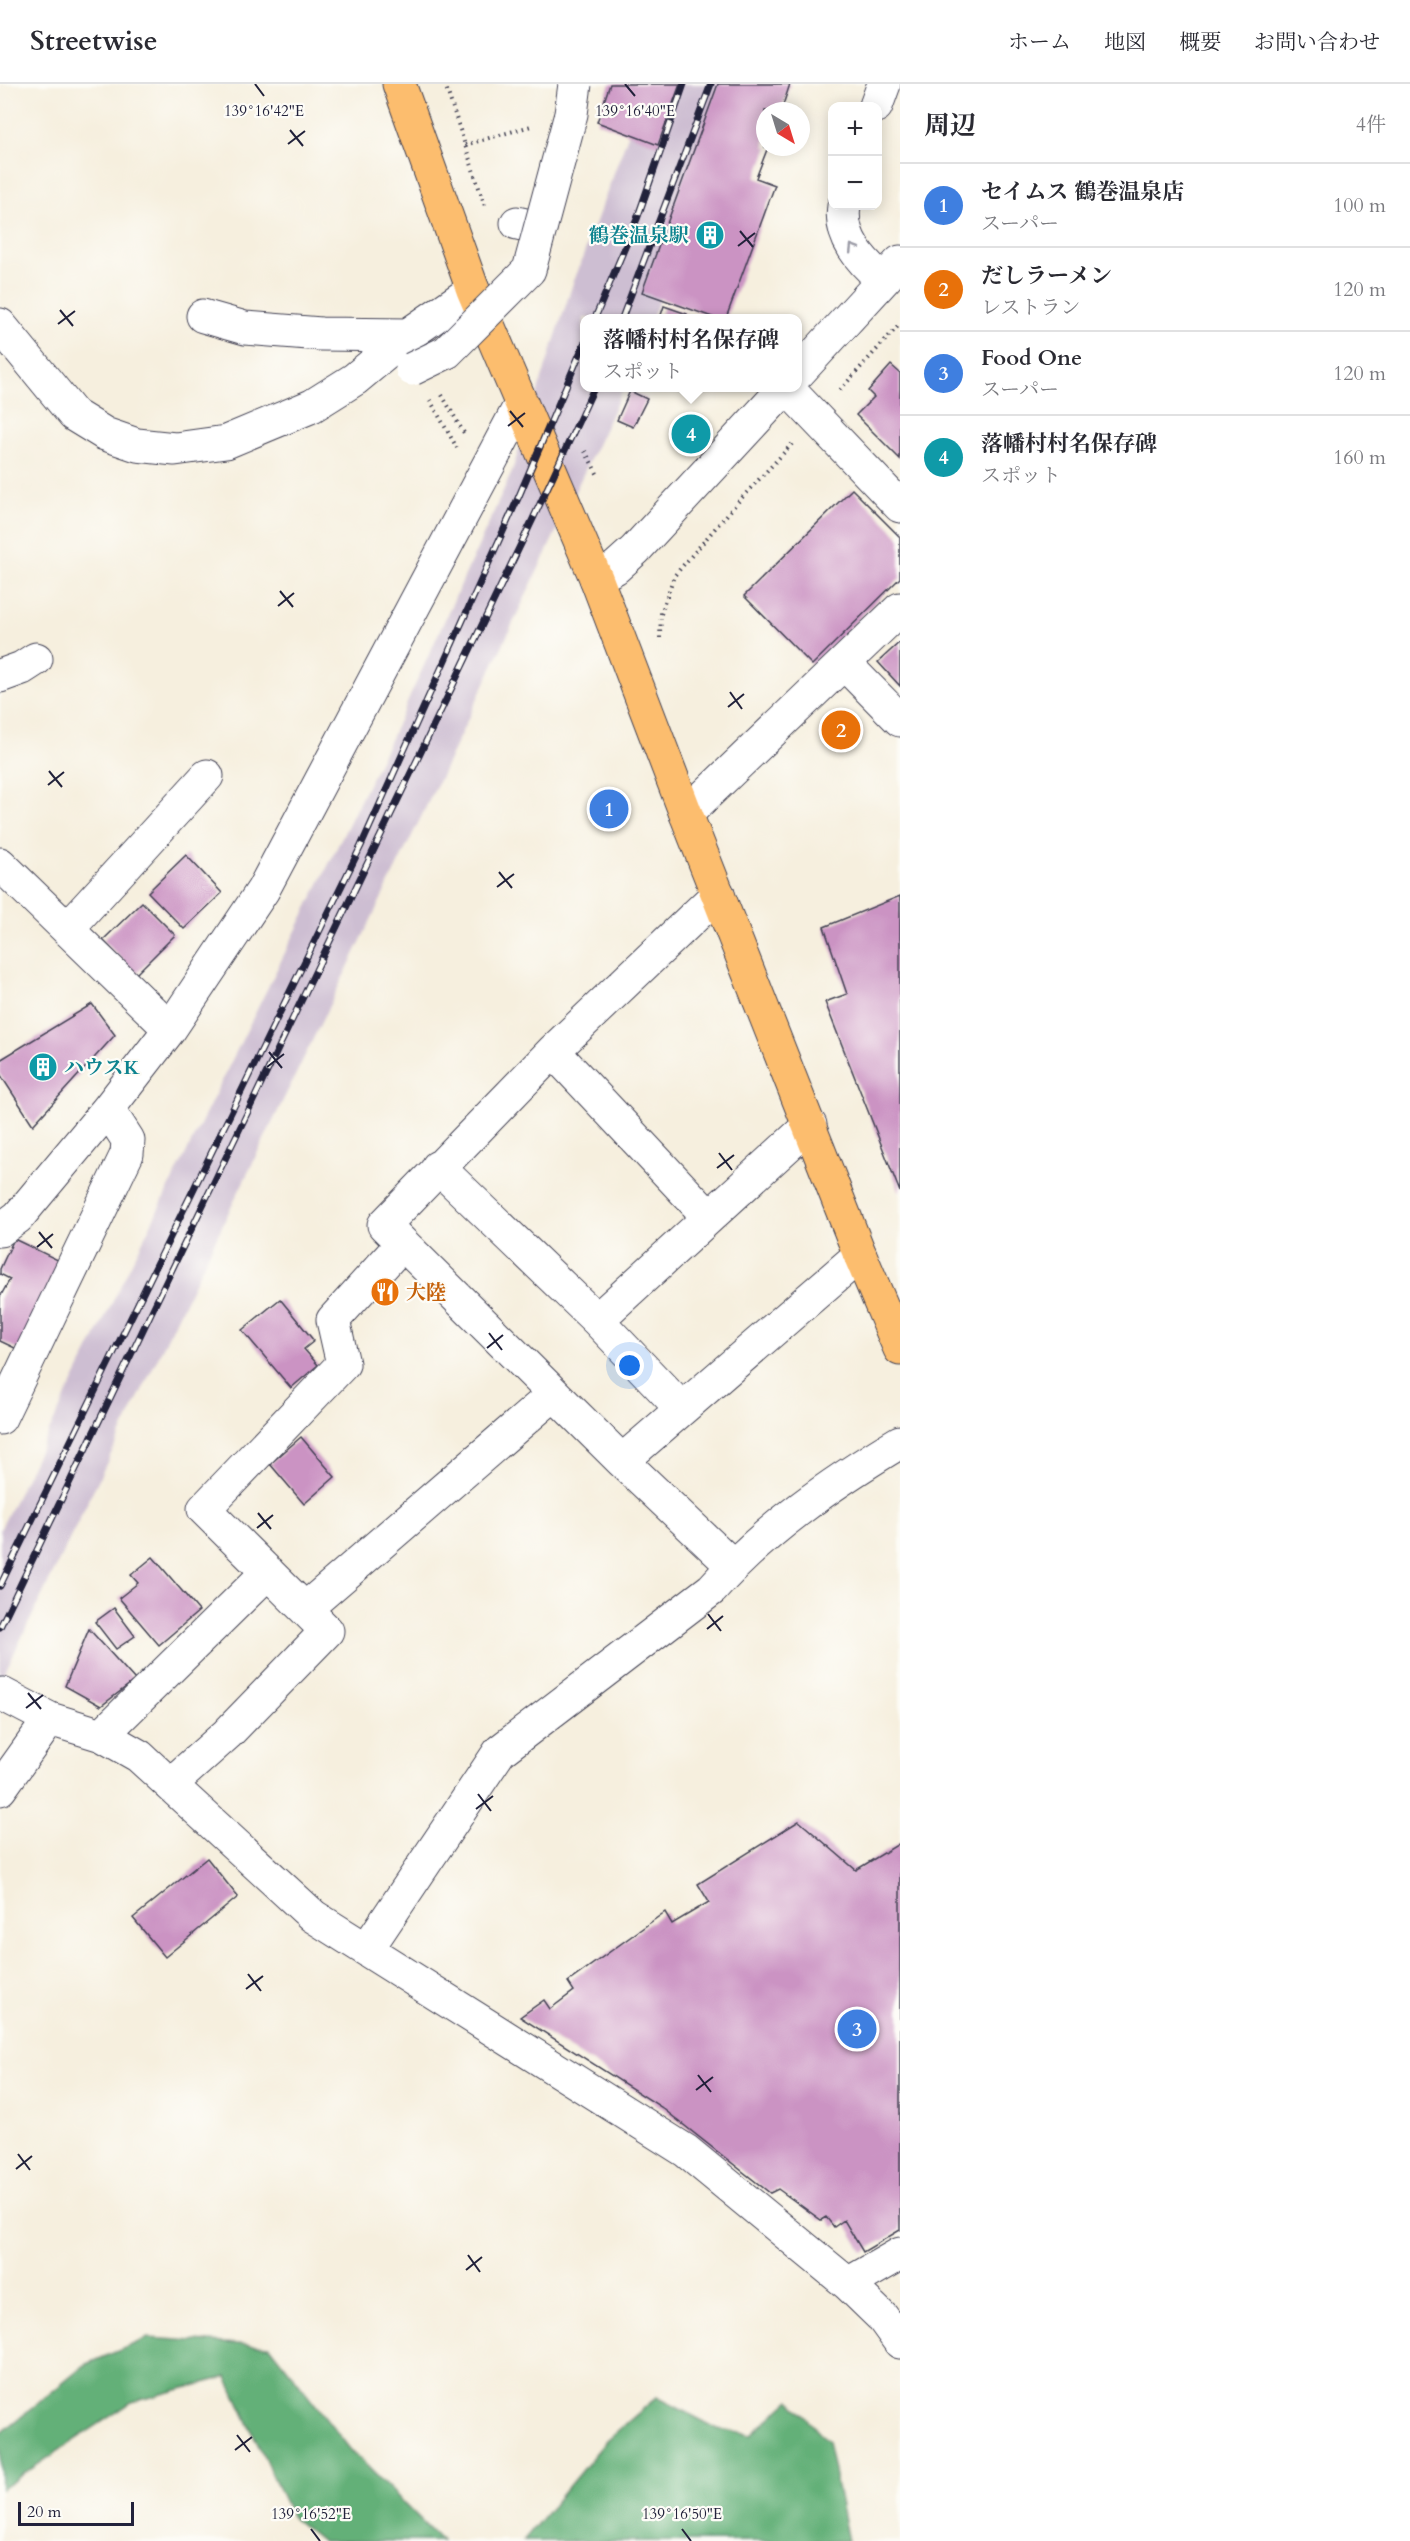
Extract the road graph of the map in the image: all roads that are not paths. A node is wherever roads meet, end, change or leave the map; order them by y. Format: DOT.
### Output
graph roads {
  1 [pos="399,84"];
  2 [pos="575,84"];
  3 [pos="884,84"];
  4 [pos="877,102"];
  5 [pos="843,210"];
  6 [pos="891,271"];
  7 [pos="473,290"];
  8 [pos="203,316"];
  9 [pos="0,325"];
  10 [pos="408,335"];
  11 [pos="418,366"];
  12 [pos="802,370"];
  13 [pos="781,392"];
  14 [pos="791,392"];
  15 [pos="521,404"];
  16 [pos="900,506"];
  17 [pos="596,578"];
  18 [pos="900,609"];
  19 [pos="36,659"];
  20 [pos="844,663"];
  21 [pos="0,676"];
  22 [pos="900,720"];
  23 [pos="207,776"];
  24 [pos="686,814"];
  25 [pos="0,864"];
  26 [pos="718,894"];
  27 [pos="68,928"];
  28 [pos="170,1029"];
  29 [pos="553,1051"];
  30 [pos="108,1109"];
  31 [pos="810,1125"];
  32 [pos="438,1167"];
  33 [pos="709,1217"];
  34 [pos="0,1230"];
  35 [pos="402,1244"];
  36 [pos="860,1255"];
  37 [pos="597,1320"];
  38 [pos="900,1349"];
  39 [pos="554,1394"];
  40 [pos="682,1408"];
  41 [pos="0,1418"];
  42 [pos="900,1442"];
  43 [pos="622,1461"];
  44 [pos="733,1566"];
  45 [pos="268,1572"];
  46 [pos="305,1609"];
  47 [pos="2,1694"];
  48 [pos="50,1719"];
  49 [pos="102,1735"];
  50 [pos="171,1784"];
  51 [pos="0,1789"];
  52 [pos="366,1949"];
  53 [pos="900,2254"];
  54 [pos="849,2284"];
  55 [pos="900,2342"];
  1 -- 7 [label="main road"];
  2 -- 11 [label="street, bridge"];
  3 -- 4 [label="street"];
  6 -- 5 [label="street, one-way"];
  6 -- 12 [label="street"];
  7 -- 10 [label="street"];
  7 -- 15 [label="main road"];
  8 -- 10 [label="street"];
  9 -- 10 [label="street"];
  13 -- 17 [label="street"];
  14 -- 16 [label="street"];
  15 -- 17 [label="main road"];
  15 -- 28 [label="street"];
  17 -- 24 [label="main road"];
  18 -- 20 [label="street"];
  19 -- 21 [label="street"];
  20 -- 22 [label="street"];
  20 -- 24 [label="street"];
  23 -- 27 [label="street"];
  24 -- 26 [label="main road"];
  25 -- 27 [label="street"];
  26 -- 29 [label="street"];
  26 -- 31 [label="main road"];
  27 -- 28 [label="street"];
  28 -- 30 [label="street"];
  29 -- 32 [label="street"];
  29 -- 33 [label="street"];
  30 -- 34 [label="street"];
  30 -- 41 [label="street"];
  31 -- 33 [label="street"];
  31 -- 36 [label="main road"];
  32 -- 35 [label="street"];
  32 -- 37 [label="street"];
  33 -- 37 [label="street"];
  35 -- 39 [label="street"];
  35 -- 45 [label="street"];
  36 -- 38 [label="main road"];
  36 -- 40 [label="street"];
  37 -- 40 [label="street"];
  39 -- 43 [label="street"];
  39 -- 46 [label="street"];
  40 -- 43 [label="street"];
  42 -- 44 [label="street"];
  43 -- 44 [label="street"];
  44 -- 52 [label="street"];
  45 -- 46 [label="street"];
  45 -- 49 [label="street"];
  46 -- 50 [label="street"];
  47 -- 48 [label="street"];
  48 -- 49 [label="street"];
  48 -- 51 [label="street"];
  49 -- 50 [label="street"];
  50 -- 52 [label="street"];
  52 -- 54 [label="street"];
  53 -- 54 [label="street"];
  54 -- 55 [label="street"];
}
